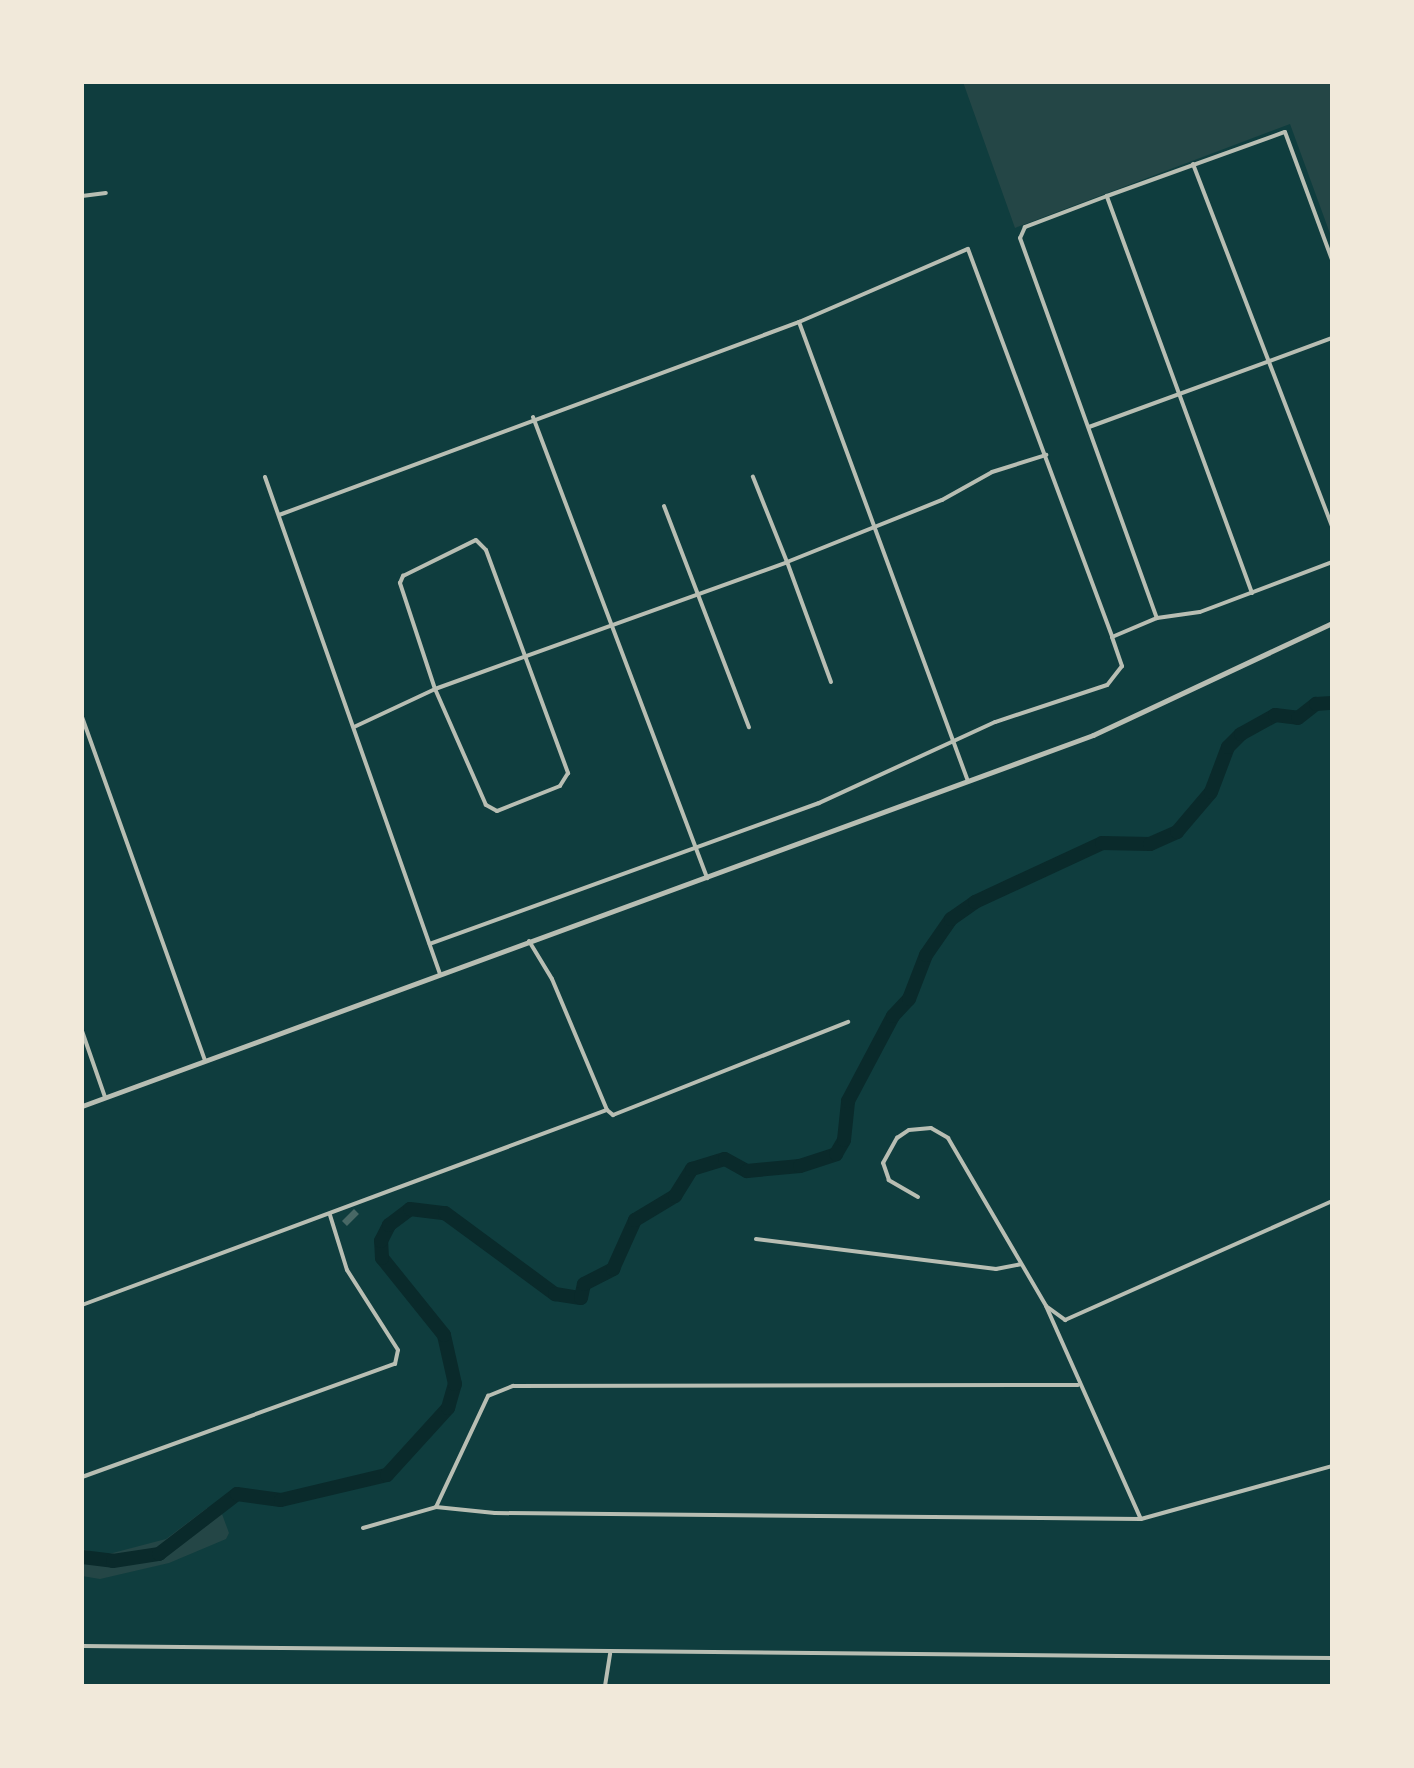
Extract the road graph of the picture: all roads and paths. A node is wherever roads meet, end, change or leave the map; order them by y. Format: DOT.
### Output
graph roads {
  1 [pos="1193,164"];
  2 [pos="106,193"];
  3 [pos="82,196"];
  4 [pos="1107,196"];
  5 [pos="1332,260"];
  6 [pos="799,322"];
  7 [pos="1332,338"];
  8 [pos="1269,361"];
  9 [pos="1179,394"];
  10 [pos="533,417"];
  11 [pos="1089,427"];
  12 [pos="1046,455"];
  13 [pos="265,477"];
  14 [pos="753,477"];
  15 [pos="664,506"];
  16 [pos="279,515"];
  17 [pos="874,525"];
  18 [pos="1332,527"];
  19 [pos="787,562"];
  20 [pos="1332,562"];
  21 [pos="1252,593"];
  22 [pos="699,594"];
  23 [pos="1157,618"];
  24 [pos="1332,623"];
  25 [pos="614,625"];
  26 [pos="1112,637"];
  27 [pos="525,656"];
  28 [pos="831,682"];
  29 [pos="435,689"];
  30 [pos="82,717"];
  31 [pos="354,727"];
  32 [pos="749,727"];
  33 [pos="954,740"];
  34 [pos="968,781"];
  35 [pos="697,845"];
  36 [pos="707,878"];
  37 [pos="529,941"];
  38 [pos="430,944"];
  39 [pos="440,974"];
  40 [pos="848,1022"];
  41 [pos="82,1031"];
  42 [pos="205,1060"];
  43 [pos="105,1098"];
  44 [pos="82,1106"];
  45 [pos="607,1110"];
  46 [pos="918,1197"];
  47 [pos="1332,1201"];
  48 [pos="330,1215"];
  49 [pos="756,1239"];
  50 [pos="1021,1264"];
  51 [pos="82,1305"];
  52 [pos="1046,1306"];
  53 [pos="1078,1385"];
  54 [pos="1332,1466"];
  55 [pos="82,1477"];
  56 [pos="436,1507"];
  57 [pos="1141,1519"];
  58 [pos="363,1528"];
  59 [pos="82,1646"];
  60 [pos="610,1653"];
  61 [pos="1332,1658"];
  62 [pos="605,1686"];
  1 -- 4 [label="street"];
  1 -- 5 [label="street"];
  1 -- 8 [label="street"];
  2 -- 3 [label="street"];
  4 -- 9 [label="street"];
  4 -- 11 [label="street"];
  6 -- 10 [label="street"];
  6 -- 12 [label="street"];
  6 -- 17 [label="street"];
  7 -- 8 [label="street"];
  8 -- 9 [label="street"];
  8 -- 18 [label="street"];
  9 -- 11 [label="street"];
  9 -- 21 [label="street"];
  10 -- 16 [label="street"];
  10 -- 25 [label="street"];
  11 -- 23 [label="street"];
  12 -- 17 [label="street"];
  12 -- 26 [label="street"];
  13 -- 16 [label="street"];
  14 -- 19 [label="street"];
  15 -- 22 [label="street"];
  16 -- 31 [label="street"];
  17 -- 19 [label="street"];
  17 -- 33 [label="street"];
  19 -- 22 [label="street"];
  19 -- 28 [label="street"];
  20 -- 21 [label="street"];
  21 -- 23 [label="street"];
  22 -- 25 [label="street"];
  22 -- 32 [label="street"];
  23 -- 26 [label="street"];
  24 -- 34 [label="street"];
  25 -- 27 [label="street"];
  25 -- 35 [label="street"];
  26 -- 33 [label="street"];
  27 -- 29 [label="street"];
  27 -- 29 [label="street"];
  27 -- 29 [label="street"];
  29 -- 31 [label="street"];
  30 -- 42 [label="street"];
  31 -- 38 [label="street"];
  33 -- 34 [label="street"];
  33 -- 35 [label="street"];
  34 -- 36 [label="street"];
  35 -- 36 [label="street"];
  35 -- 38 [label="street"];
  36 -- 37 [label="street"];
  37 -- 39 [label="street"];
  37 -- 45 [label="street"];
  38 -- 39 [label="street"];
  39 -- 42 [label="street"];
  40 -- 45 [label="street"];
  41 -- 43 [label="street"];
  42 -- 43 [label="street"];
  43 -- 44 [label="street"];
  45 -- 48 [label="street"];
  46 -- 50 [label="street"];
  47 -- 52 [label="street"];
  48 -- 51 [label="street"];
  48 -- 55 [label="street"];
  49 -- 50 [label="street"];
  50 -- 52 [label="street"];
  52 -- 53 [label="street"];
  53 -- 56 [label="street"];
  53 -- 57 [label="street"];
  54 -- 57 [label="street"];
  56 -- 57 [label="street"];
  56 -- 58 [label="street"];
  59 -- 60 [label="street"];
  60 -- 61 [label="street"];
  60 -- 62 [label="street"];
}
